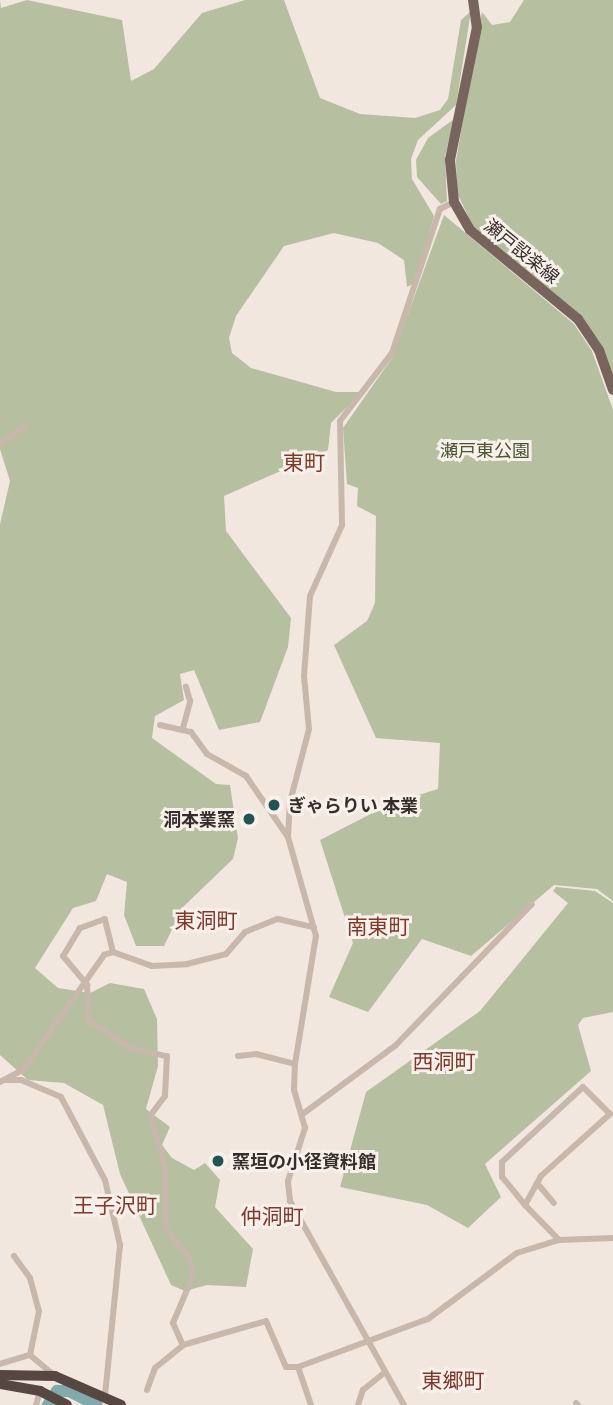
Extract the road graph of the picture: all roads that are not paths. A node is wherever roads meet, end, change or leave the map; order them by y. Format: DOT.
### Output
graph roads {
  1 [pos="473,0"];
  2 [pos="454,202"];
  3 [pos="613,390"];
  4 [pos="24,427"];
  5 [pos="0,443"];
  6 [pos="186,687"];
  7 [pos="160,725"];
  8 [pos="183,728"];
  9 [pos="288,837"];
  10 [pos="531,904"];
  11 [pos="314,927"];
  12 [pos="113,952"];
  13 [pos="84,981"];
  14 [pos="238,1056"];
  15 [pos="295,1064"];
  16 [pos="2,1081"];
  17 [pos="304,1113"];
  18 [pos="537,1183"];
  19 [pos="554,1203"];
  20 [pos="525,1205"];
  21 [pos="613,1238"];
  22 [pos="559,1240"];
  23 [pos="14,1256"];
  24 [pos="369,1344"];
  25 [pos="183,1345"];
  26 [pos="30,1355"];
  27 [pos="0,1364"];
  28 [pos="298,1367"];
  29 [pos="384,1373"];
  30 [pos="0,1375"];
  31 [pos="55,1376"];
  32 [pos="0,1384"];
  33 [pos="147,1390"];
  34 [pos="43,1393"];
  35 [pos="105,1395"];
  36 [pos="66,1404"];
  37 [pos="36,1405"];
  38 [pos="121,1405"];
  39 [pos="311,1405"];
  40 [pos="359,1405"];
  41 [pos="404,1405"];
  1 -- 2 [label="main road, 瀬戸設楽線"];
  2 -- 3 [label="main road, 瀬戸設楽線"];
  2 -- 9 [label="street"];
  4 -- 5 [label="street"];
  6 -- 8 [label="street"];
  7 -- 8 [label="street"];
  8 -- 9 [label="street"];
  9 -- 11 [label="street"];
  10 -- 17 [label="street"];
  11 -- 12 [label="street"];
  11 -- 15 [label="street"];
  12 -- 13 [label="street"];
  12 -- 13 [label="street"];
  13 -- 16 [label="street"];
  13 -- 25 [label="street"];
  14 -- 15 [label="street"];
  15 -- 17 [label="street"];
  16 -- 35 [label="street"];
  17 -- 24 [label="street"];
  18 -- 19 [label="street"];
  18 -- 20 [label="street"];
  18 -- 20 [label="street"];
  20 -- 22 [label="street"];
  21 -- 22 [label="street"];
  22 -- 24 [label="street"];
  23 -- 26 [label="street"];
  24 -- 28 [label="street"];
  24 -- 29 [label="street"];
  25 -- 28 [label="street"];
  25 -- 33 [label="street"];
  26 -- 27 [label="street"];
  26 -- 31 [label="street"];
  28 -- 39 [label="street"];
  29 -- 40 [label="street"];
  29 -- 41 [label="street"];
  30 -- 31 [label="highway"];
  31 -- 35 [label="highway"];
  32 -- 34 [label="highway"];
  34 -- 36 [label="highway"];
  34 -- 37 [label="street"];
  35 -- 38 [label="highway"];
}
